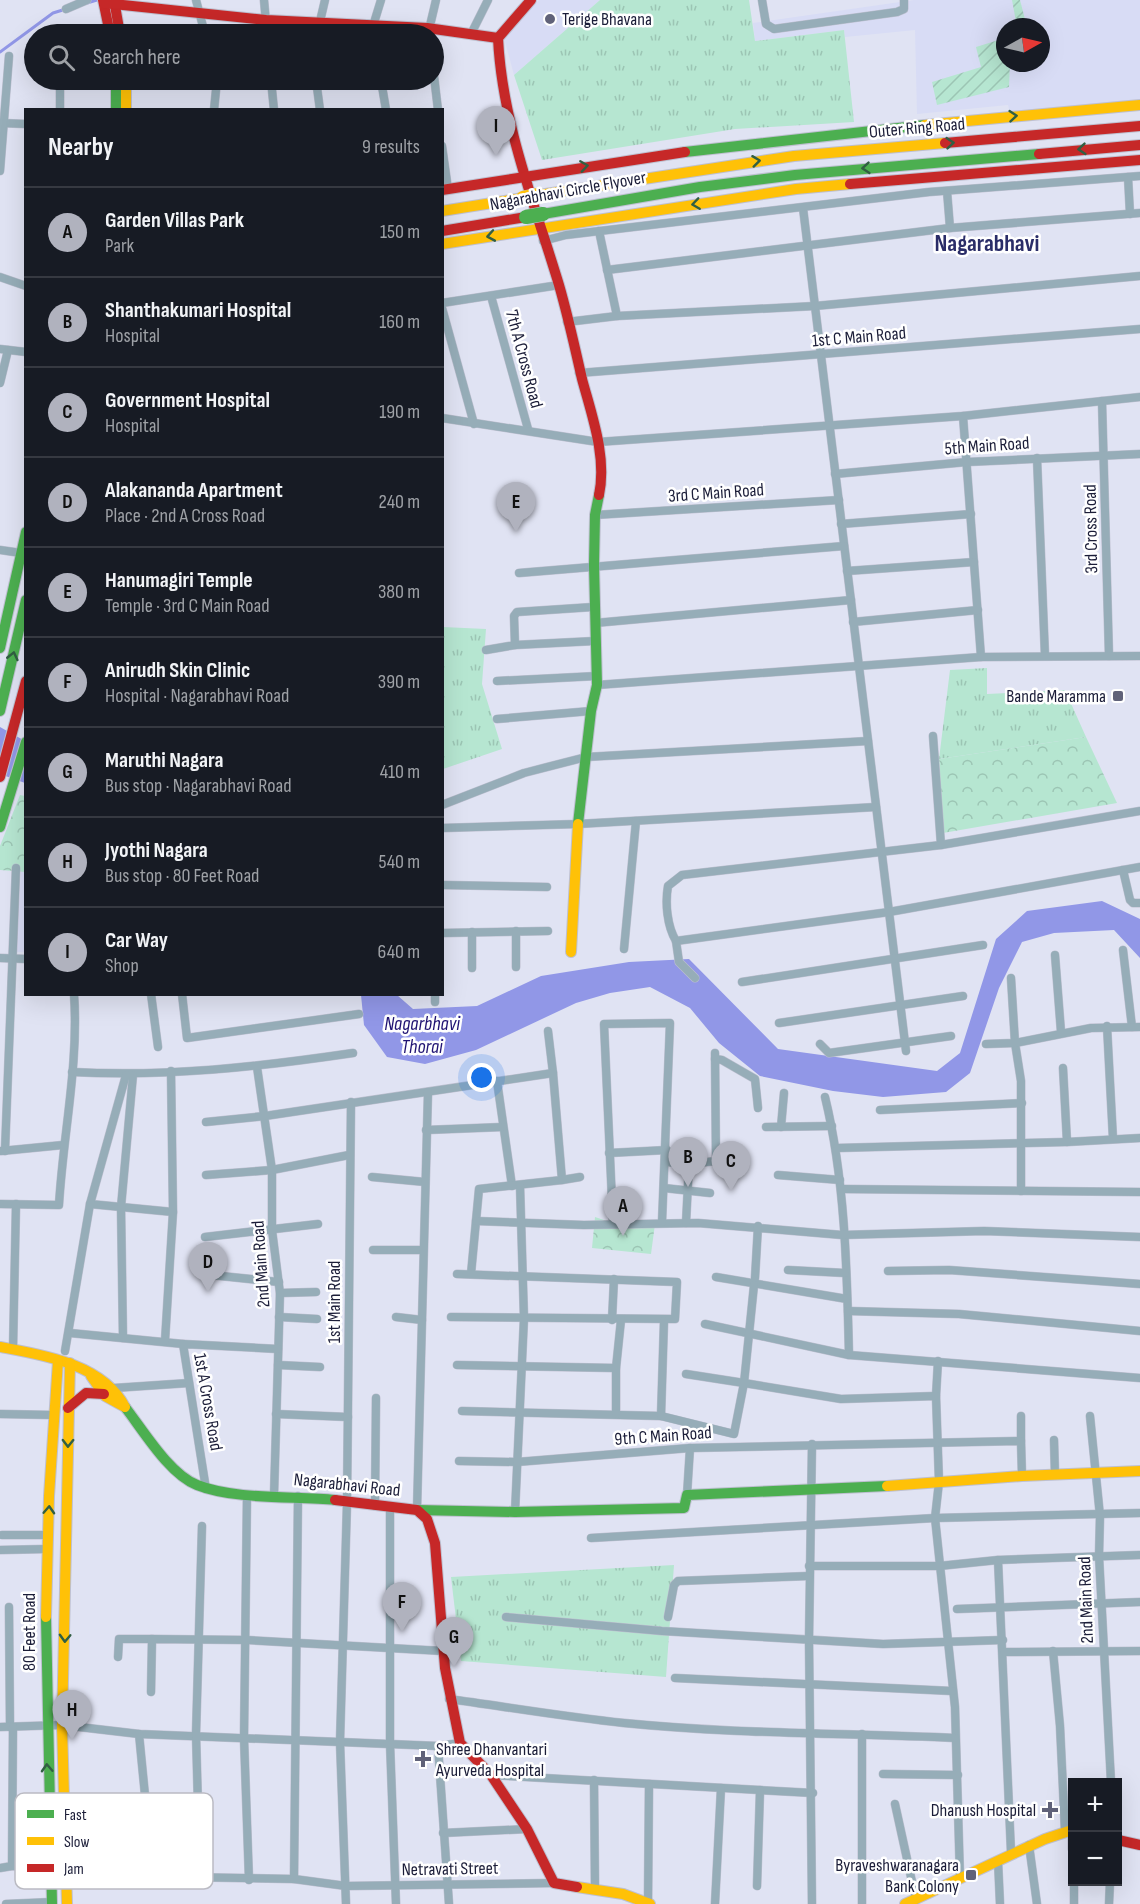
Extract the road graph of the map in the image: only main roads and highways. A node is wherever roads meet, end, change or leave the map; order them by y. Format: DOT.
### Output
graph roads {
  1 [pos="531,0"];
  2 [pos="109,2"];
  3 [pos="197,7"];
  4 [pos="110,24"];
  5 [pos="117,24"];
  6 [pos="289,24"];
  7 [pos="444,32"];
  8 [pos="498,38"];
  9 [pos="116,90"];
  10 [pos="126,90"];
  11 [pos="1140,105"];
  12 [pos="116,108"];
  13 [pos="126,108"];
  14 [pos="1140,126"];
  15 [pos="1140,145"];
  16 [pos="1140,160"];
  17 [pos="698,169"];
  18 [pos="526,174"];
  19 [pos="700,187"];
  20 [pos="445,190"];
  21 [pos="444,211"];
  22 [pos="542,220"];
  23 [pos="444,231"];
  24 [pos="444,244"];
  25 [pos="24,540"];
  26 [pos="24,609"];
  27 [pos="0,648"];
  28 [pos="24,689"];
  29 [pos="0,711"];
  30 [pos="24,749"];
  31 [pos="0,777"];
  32 [pos="0,827"];
  33 [pos="571,952"];
  34 [pos="7,1348"];
  35 [pos="64,1358"];
  36 [pos="109,1391"];
  37 [pos="68,1408"];
  38 [pos="1140,1470"];
  39 [pos="417,1510"];
  40 [pos="48,1793"];
  41 [pos="64,1793"];
  42 [pos="1068,1831"];
  43 [pos="1122,1841"];
  44 [pos="1140,1845"];
  45 [pos="67,1889"];
  46 [pos="911,1902"];
  47 [pos="648,1903"];
  48 [pos="68,1904"];
  1 -- 8 [label="main road"];
  2 -- 3 [label="main road"];
  2 -- 4 [label="main road"];
  2 -- 5 [label="main road"];
  3 -- 6 [label="main road"];
  7 -- 8 [label="main road"];
  8 -- 18 [label="main road"];
  9 -- 12 [label="main road"];
  10 -- 13 [label="main road"];
  18 -- 11 [label="main road, one-way"];
  17 -- 14 [label="main road, Outer Ring Road, one-way"];
  15 -- 19 [label="main road, Outer Ring Road, one-way"];
  16 -- 22 [label="main road, one-way"];
  17 -- 21 [label="main road, Nagarabhavi Circle Flyover, bridge"];
  18 -- 20 [label="main road"];
  18 -- 22 [label="main road"];
  19 -- 22 [label="main road, Nagarabhavi Circle Flyover"];
  22 -- 23 [label="main road, Nagarabhavi Circle Flyover, bridge"];
  22 -- 24 [label="main road, one-way"];
  22 -- 33 [label="main road"];
  25 -- 27 [label="main road"];
  29 -- 26 [label="main road, one-way"];
  28 -- 31 [label="main road"];
  30 -- 32 [label="main road"];
  34 -- 35 [label="main road"];
  35 -- 36 [label="main road"];
  35 -- 37 [label="main road, 80 Feet Road"];
  40 -- 35 [label="main road, 80 Feet Road, one-way"];
  36 -- 37 [label="main road"];
  36 -- 39 [label="main road, Nagarabhavi Road"];
  37 -- 41 [label="main road, 80 Feet Road, one-way"];
  38 -- 39 [label="main road"];
  39 -- 47 [label="main road, Nagarabhavi Road"];
  42 -- 46 [label="main road"];
  43 -- 44 [label="main road"];
  45 -- 48 [label="main road, 80 Feet Road, one-way"];
}
